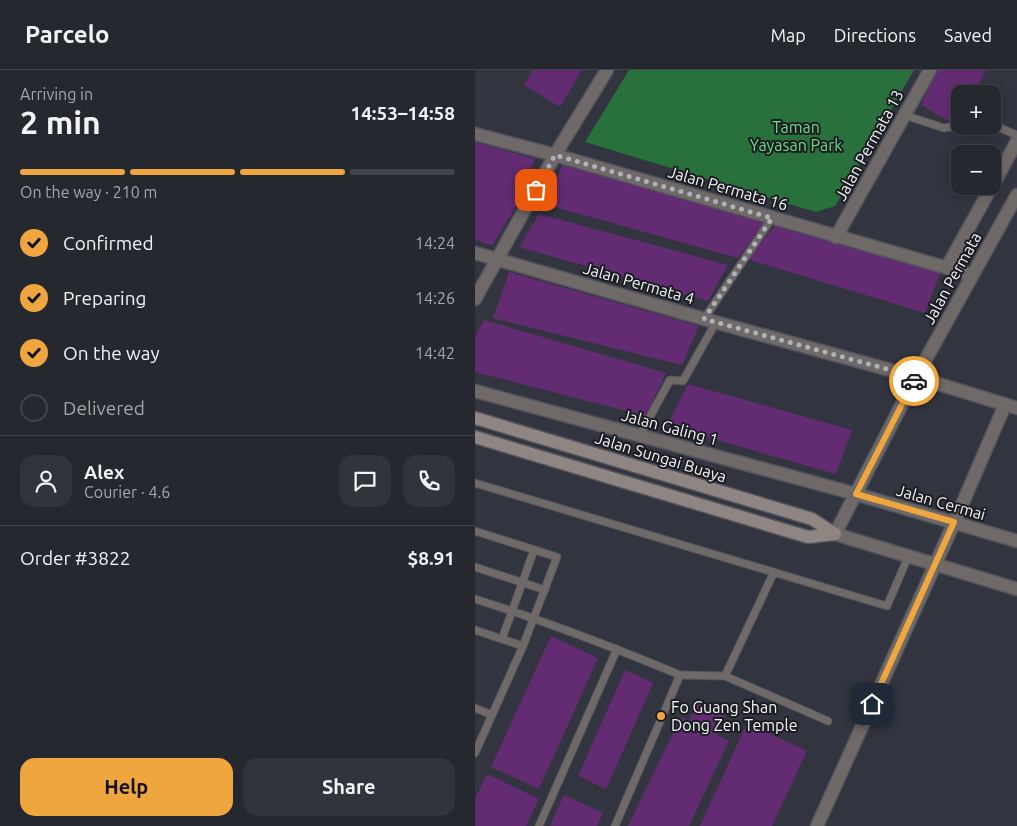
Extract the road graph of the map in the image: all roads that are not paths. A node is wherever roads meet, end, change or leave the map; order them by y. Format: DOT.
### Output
graph roads {
  1 [pos="607,70"];
  2 [pos="930,70"];
  3 [pos="905,115"];
  4 [pos="951,127"];
  5 [pos="1001,129"];
  6 [pos="475,134"];
  7 [pos="1017,135"];
  8 [pos="1017,141"];
  9 [pos="555,155"];
  10 [pos="1001,170"];
  11 [pos="987,195"];
  12 [pos="1017,195"];
  13 [pos="772,218"];
  14 [pos="836,237"];
  15 [pos="475,253"];
  16 [pos="497,259"];
  17 [pos="947,267"];
  18 [pos="972,275"];
  19 [pos="475,299"];
  20 [pos="710,321"];
  21 [pos="916,377"];
  22 [pos="475,390"];
  23 [pos="1011,407"];
  24 [pos="475,418"];
  25 [pos="640,435"];
  26 [pos="475,437"];
  27 [pos="475,483"];
  28 [pos="856,494"];
  29 [pos="954,522"];
  30 [pos="475,531"];
  31 [pos="835,534"];
  32 [pos="1017,541"];
  33 [pos="534,550"];
  34 [pos="908,557"];
  35 [pos="935,565"];
  36 [pos="475,567"];
  37 [pos="773,572"];
  38 [pos="523,583"];
  39 [pos="1017,589"];
  40 [pos="545,590"];
  41 [pos="475,599"];
  42 [pos="512,611"];
  43 [pos="534,618"];
  44 [pos="475,630"];
  45 [pos="502,639"];
  46 [pos="523,646"];
  47 [pos="617,648"];
  48 [pos="680,675"];
  49 [pos="725,676"];
  50 [pos="475,708"];
  51 [pos="492,715"];
  52 [pos="828,721"];
  53 [pos="475,753"];
  54 [pos="539,826"];
  55 [pos="615,826"];
  56 [pos="817,826"];
  1 -- 9 [label="street"];
  2 -- 3 [label="street, Jalan Permata 13"];
  3 -- 4 [label="lane"];
  3 -- 14 [label="street, Jalan Permata 13"];
  5 -- 7 [label="lane"];
  6 -- 9 [label="street, Jalan Permata 16"];
  8 -- 10 [label="street"];
  9 -- 13 [label="street, Jalan Permata 16"];
  9 -- 16 [label="street"];
  11 -- 17 [label="street"];
  12 -- 18 [label="street, Jalan Permata"];
  13 -- 14 [label="street, Jalan Permata 16"];
  13 -- 20 [label="lane"];
  14 -- 17 [label="street, Jalan Permata 16"];
  15 -- 16 [label="street, Jalan Permata 4"];
  16 -- 19 [label="street"];
  16 -- 20 [label="street, Jalan Permata 4"];
  17 -- 18 [label="street, Jalan Permata 16"];
  18 -- 21 [label="street, Jalan Permata"];
  20 -- 21 [label="street, Jalan Permata 4"];
  20 -- 25 [label="lane"];
  21 -- 23 [label="street"];
  21 -- 28 [label="street, Jalan Permata"];
  22 -- 25 [label="street, Jalan Galing 1"];
  23 -- 29 [label="street"];
  24 -- 31 [label="street, Jalan Sungai Buaya"];
  25 -- 28 [label="street, Jalan Galing 1"];
  26 -- 31 [label="street, Jalan Sungai Buaya"];
  27 -- 37 [label="lane"];
  28 -- 29 [label="street, Jalan Cermai"];
  28 -- 31 [label="street, Jalan Permata"];
  29 -- 32 [label="street, Jalan Cermai"];
  29 -- 35 [label="street"];
  30 -- 33 [label="lane"];
  31 -- 34 [label="street, Jalan Sungai Buaya"];
  33 -- 38 [label="lane"];
  33 -- 40 [label="lane"];
  34 -- 35 [label="street, Jalan Sungai Buaya"];
  34 -- 37 [label="lane"];
  35 -- 39 [label="street, Jalan Sungai Buaya"];
  35 -- 56 [label="street"];
  36 -- 38 [label="lane"];
  37 -- 49 [label="lane"];
  38 -- 40 [label="lane"];
  38 -- 42 [label="lane"];
  40 -- 43 [label="lane"];
  41 -- 42 [label="lane"];
  42 -- 43 [label="lane"];
  42 -- 45 [label="lane"];
  43 -- 46 [label="lane"];
  43 -- 47 [label="lane"];
  44 -- 45 [label="lane"];
  45 -- 46 [label="lane"];
  46 -- 51 [label="lane"];
  47 -- 48 [label="lane"];
  47 -- 54 [label="lane"];
  48 -- 49 [label="lane"];
  48 -- 55 [label="lane"];
  49 -- 52 [label="lane"];
  50 -- 51 [label="lane"];
  51 -- 53 [label="lane"];
}
